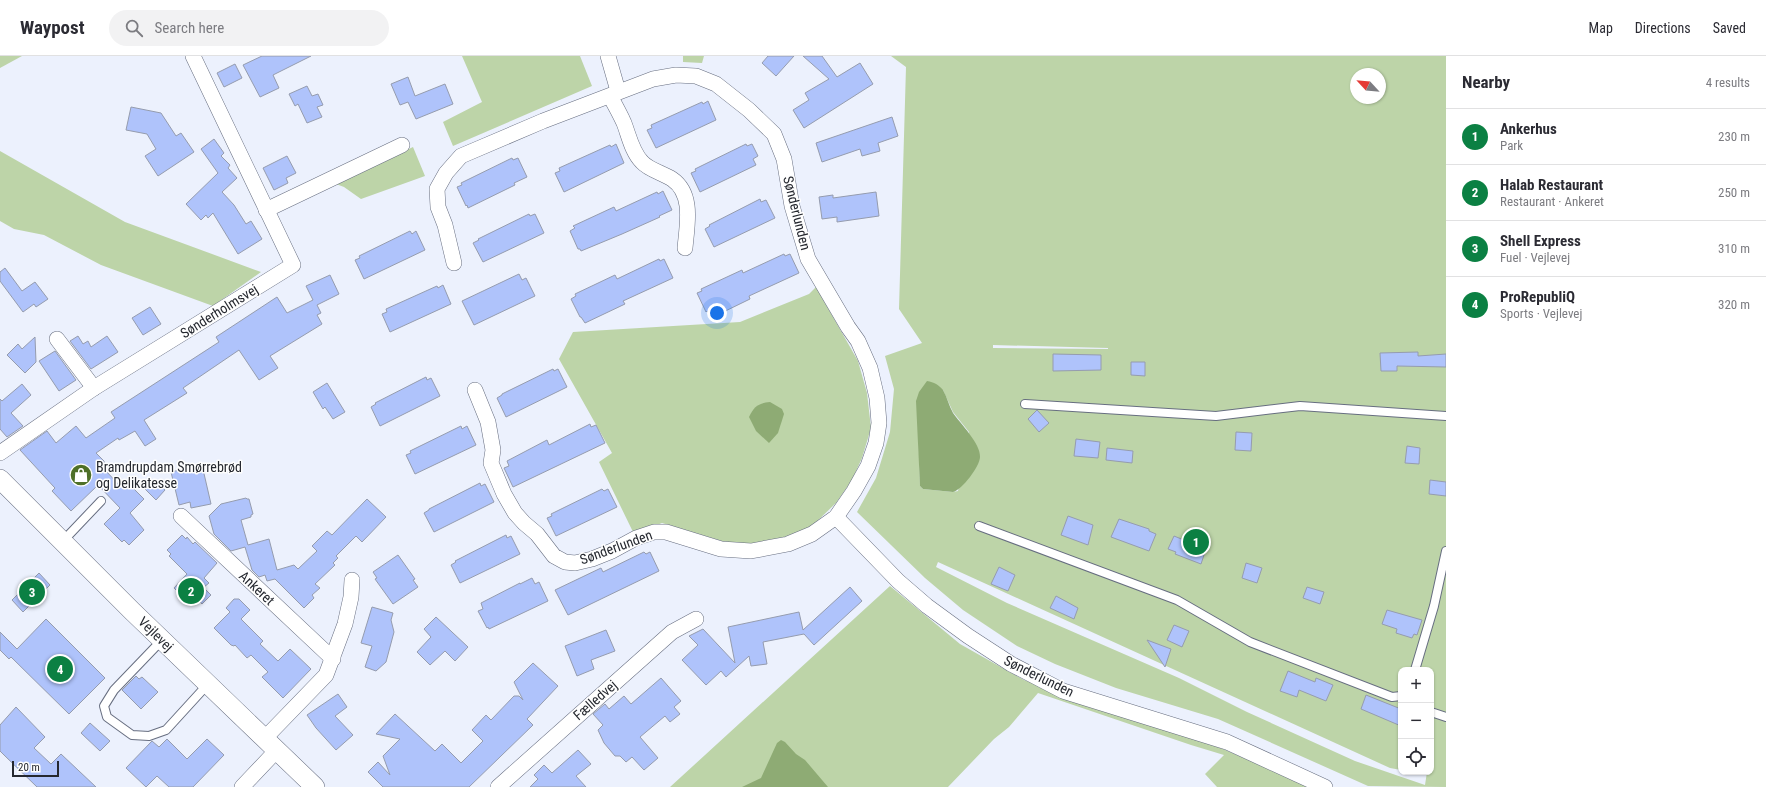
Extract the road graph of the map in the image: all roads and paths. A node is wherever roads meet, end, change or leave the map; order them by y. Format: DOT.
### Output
graph roads {
  1 [pos="193,56"];
  2 [pos="608,56"];
  3 [pos="614,94"];
  4 [pos="402,145"];
  5 [pos="266,210"];
  6 [pos="685,248"];
  7 [pos="454,263"];
  8 [pos="57,339"];
  9 [pos="94,388"];
  10 [pos="475,390"];
  11 [pos="1025,404"];
  12 [pos="1446,416"];
  13 [pos="0,453"];
  14 [pos="0,479"];
  15 [pos="101,501"];
  16 [pos="181,516"];
  17 [pos="836,517"];
  18 [pos="978,526"];
  19 [pos="63,541"];
  20 [pos="1446,551"];
  21 [pos="352,580"];
  22 [pos="696,619"];
  23 [pos="162,640"];
  24 [pos="333,659"];
  25 [pos="1416,667"];
  26 [pos="208,684"];
  27 [pos="1398,696"];
  28 [pos="1434,713"];
  29 [pos="1446,717"];
  30 [pos="271,744"];
  31 [pos="242,787"];
  32 [pos="315,787"];
  33 [pos="498,787"];
  34 [pos="1325,787"];
  1 -- 5 [label="street, Sønderholmsvej"];
  2 -- 3 [label="street"];
  3 -- 6 [label="street"];
  3 -- 7 [label="street, Sønderlunden"];
  3 -- 17 [label="street, Sønderlunden"];
  4 -- 5 [label="street"];
  5 -- 9 [label="street, Sønderholmsvej"];
  8 -- 9 [label="street"];
  9 -- 13 [label="street, Sønderholmsvej"];
  10 -- 17 [label="street, Sønderlunden"];
  11 -- 12 [label="lane"];
  14 -- 19 [label="street, Vejlevej"];
  15 -- 19 [label="lane"];
  16 -- 24 [label="street, Ankeret"];
  17 -- 34 [label="street, Sønderlunden"];
  18 -- 27 [label="lane"];
  19 -- 23 [label="street, Vejlevej"];
  20 -- 25 [label="lane"];
  21 -- 24 [label="street"];
  22 -- 33 [label="street, Fælledvej"];
  23 -- 26 [label="street, Vejlevej"];
  23 -- 26 [label="lane"];
  24 -- 30 [label="street"];
  26 -- 30 [label="street, Vejlevej"];
  28 -- 29 [label="lane"];
  30 -- 31 [label="street"];
  30 -- 32 [label="street, Vejlevej"];
}
